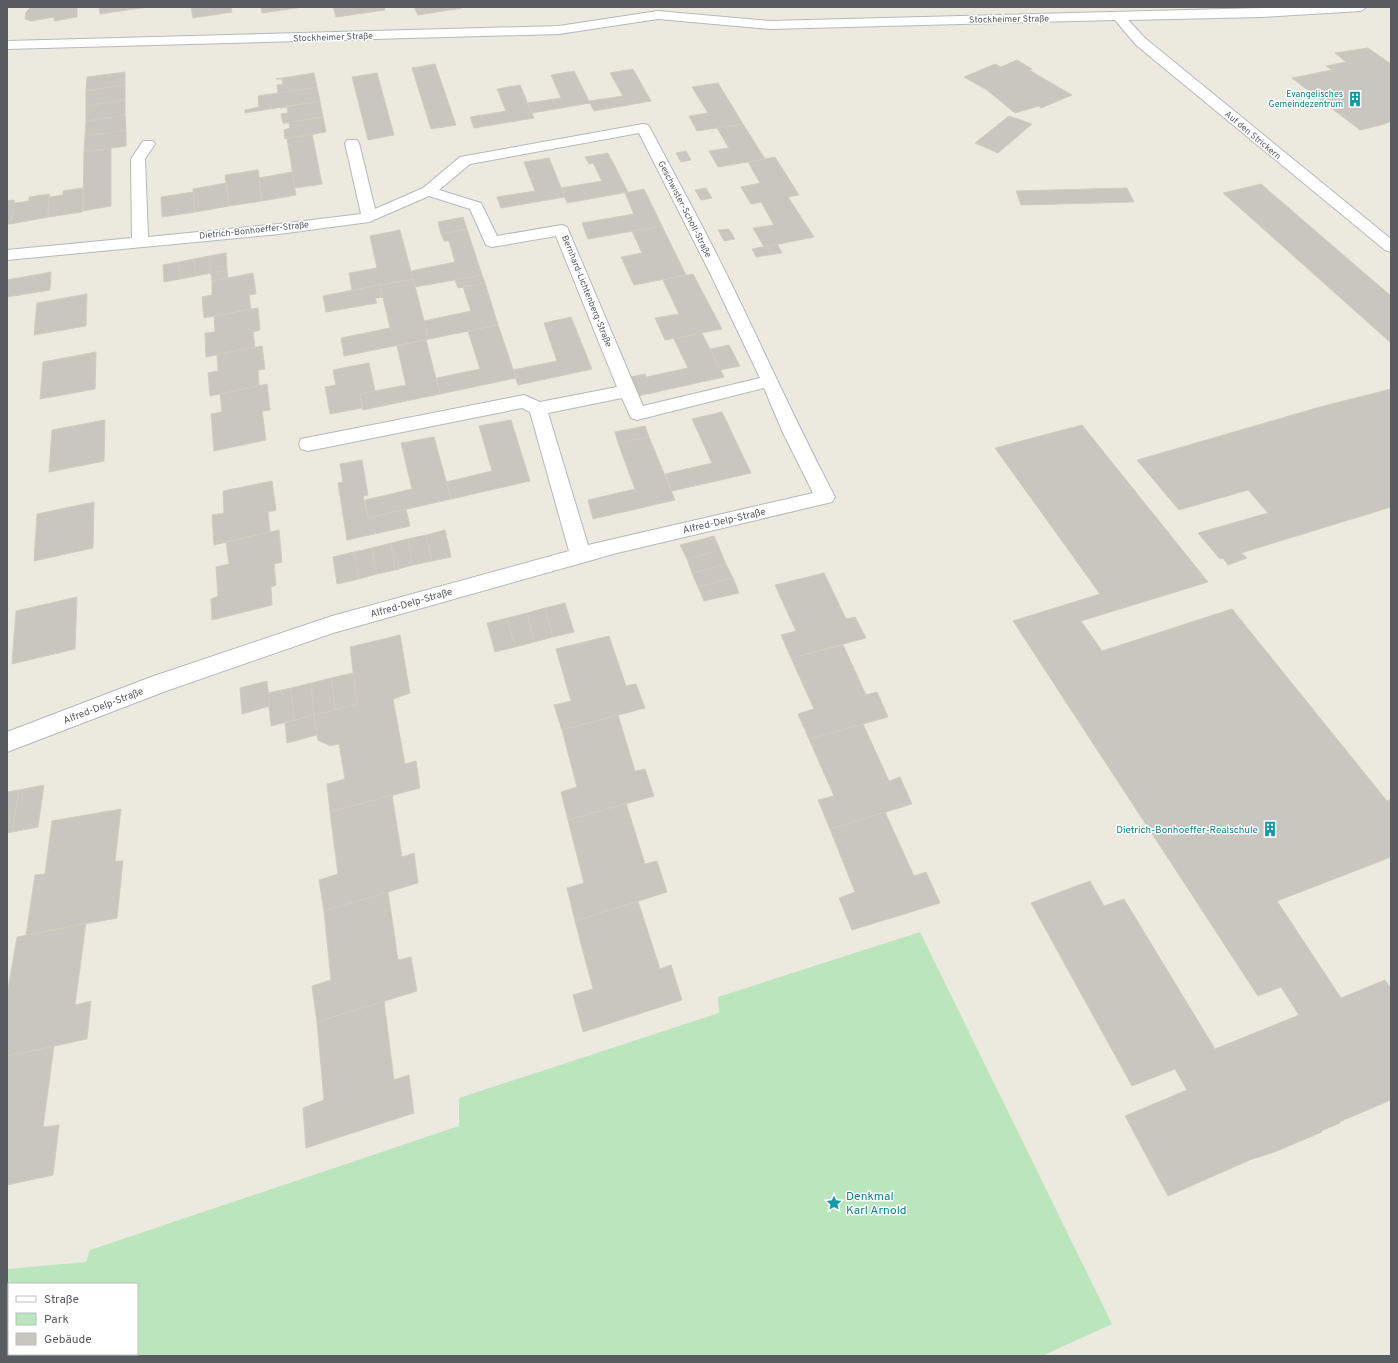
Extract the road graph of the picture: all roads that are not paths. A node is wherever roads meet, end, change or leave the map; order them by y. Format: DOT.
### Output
graph roads {
  1 [pos="1361,7"];
  2 [pos="660,11"];
  3 [pos="1120,17"];
  4 [pos="7,45"];
  5 [pos="352,143"];
  6 [pos="148,144"];
  7 [pos="428,191"];
  8 [pos="369,217"];
  9 [pos="140,242"];
  10 [pos="1391,247"];
  11 [pos="7,255"];
  12 [pos="770,381"];
  13 [pos="628,391"];
  14 [pos="538,409"];
  15 [pos="308,444"];
  16 [pos="825,497"];
  17 [pos="581,556"];
  18 [pos="7,742"];
  1 -- 3 [label="street, Stockheimer Straße"];
  2 -- 3 [label="street, Stockheimer Straße"];
  2 -- 4 [label="street, Stockheimer Straße"];
  3 -- 10 [label="street, Auf den Strickern"];
  5 -- 8 [label="street"];
  6 -- 9 [label="street"];
  7 -- 8 [label="street, Dietrich-Bonhoeffer-Straße"];
  7 -- 12 [label="street, Geschwister-Scholl-Straße"];
  7 -- 13 [label="street, Bernhard-Lichtenberg-Straße"];
  8 -- 9 [label="street, Dietrich-Bonhoeffer-Straße"];
  9 -- 11 [label="street, Dietrich-Bonhoeffer-Straße"];
  12 -- 13 [label="street, Bernhard-Lichtenberg-Straße"];
  12 -- 16 [label="street, Geschwister-Scholl-Straße"];
  13 -- 14 [label="street"];
  14 -- 15 [label="street"];
  14 -- 17 [label="street"];
  16 -- 17 [label="street, Alfred-Delp-Straße"];
  17 -- 18 [label="street, Alfred-Delp-Straße"];
}
